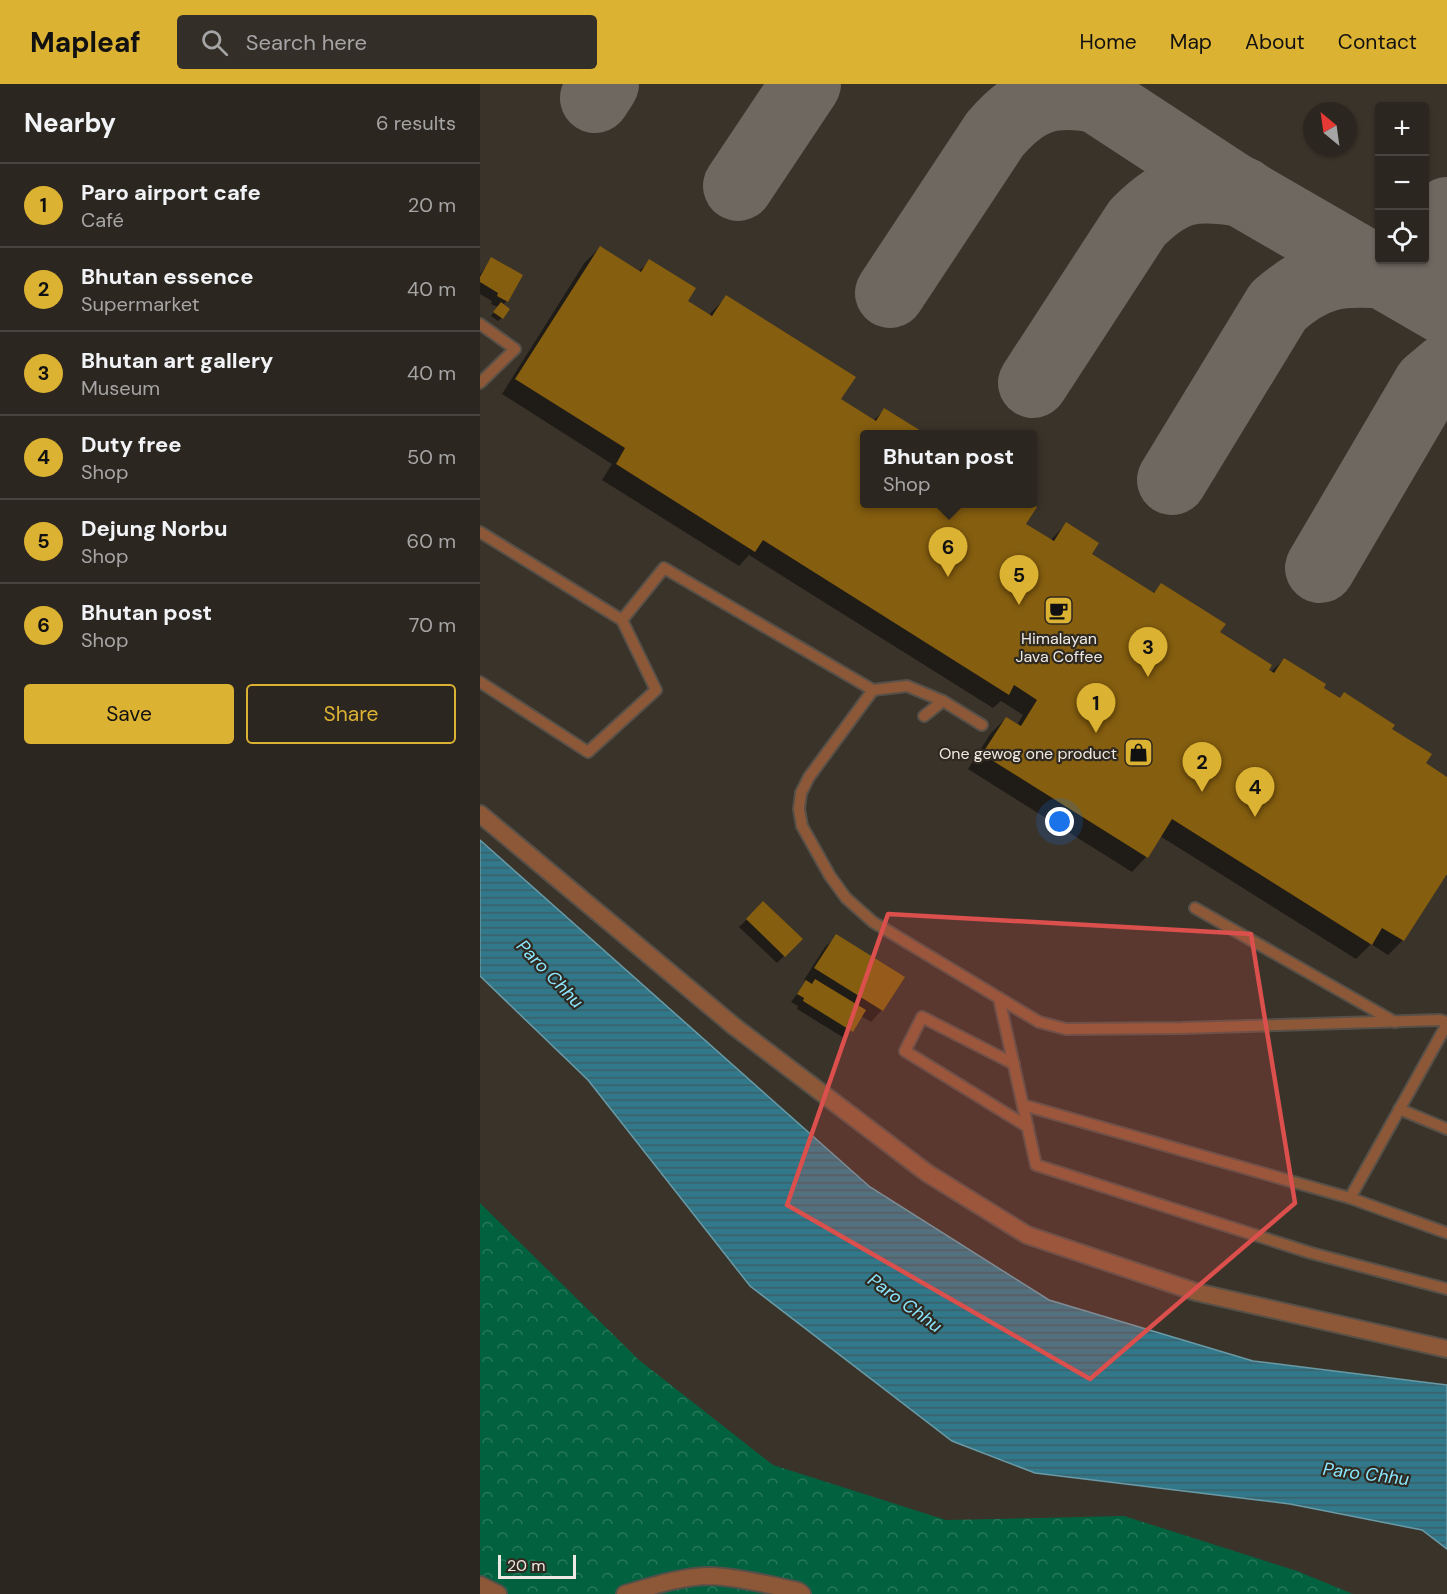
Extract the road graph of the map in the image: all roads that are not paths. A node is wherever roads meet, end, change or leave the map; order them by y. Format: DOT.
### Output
graph roads {
  1 [pos="480,324"];
  2 [pos="480,383"];
  3 [pos="480,532"];
  4 [pos="622,620"];
  5 [pos="480,682"];
  6 [pos="873,690"];
  7 [pos="943,701"];
  8 [pos="924,716"];
  9 [pos="981,725"];
  10 [pos="480,814"];
  11 [pos="1195,908"];
  12 [pos="999,999"];
  13 [pos="1447,1010"];
  14 [pos="1395,1022"];
  15 [pos="1445,1022"];
  16 [pos="1014,1064"];
  17 [pos="1023,1105"];
  18 [pos="1399,1109"];
  19 [pos="1028,1127"];
  20 [pos="1447,1129"];
  21 [pos="1350,1198"];
  22 [pos="1447,1233"];
  23 [pos="1447,1289"];
  24 [pos="1447,1349"];
  25 [pos="480,1584"];
  26 [pos="498,1594"];
  27 [pos="625,1594"];
  28 [pos="802,1594"];
  1 -- 2 [label="lane"];
  3 -- 4 [label="lane"];
  4 -- 5 [label="lane"];
  4 -- 6 [label="lane"];
  6 -- 7 [label="lane"];
  6 -- 12 [label="lane"];
  7 -- 8 [label="lane"];
  7 -- 9 [label="lane"];
  10 -- 24 [label="street"];
  11 -- 14 [label="lane"];
  12 -- 14 [label="lane"];
  12 -- 16 [label="lane"];
  13 -- 15 [label="lane"];
  14 -- 15 [label="lane"];
  15 -- 18 [label="lane"];
  16 -- 17 [label="lane"];
  16 -- 19 [label="lane"];
  17 -- 19 [label="lane"];
  17 -- 21 [label="lane"];
  18 -- 20 [label="lane"];
  18 -- 21 [label="lane"];
  19 -- 23 [label="lane"];
  21 -- 22 [label="lane"];
  25 -- 26 [label="street"];
  27 -- 28 [label="street"];
}
